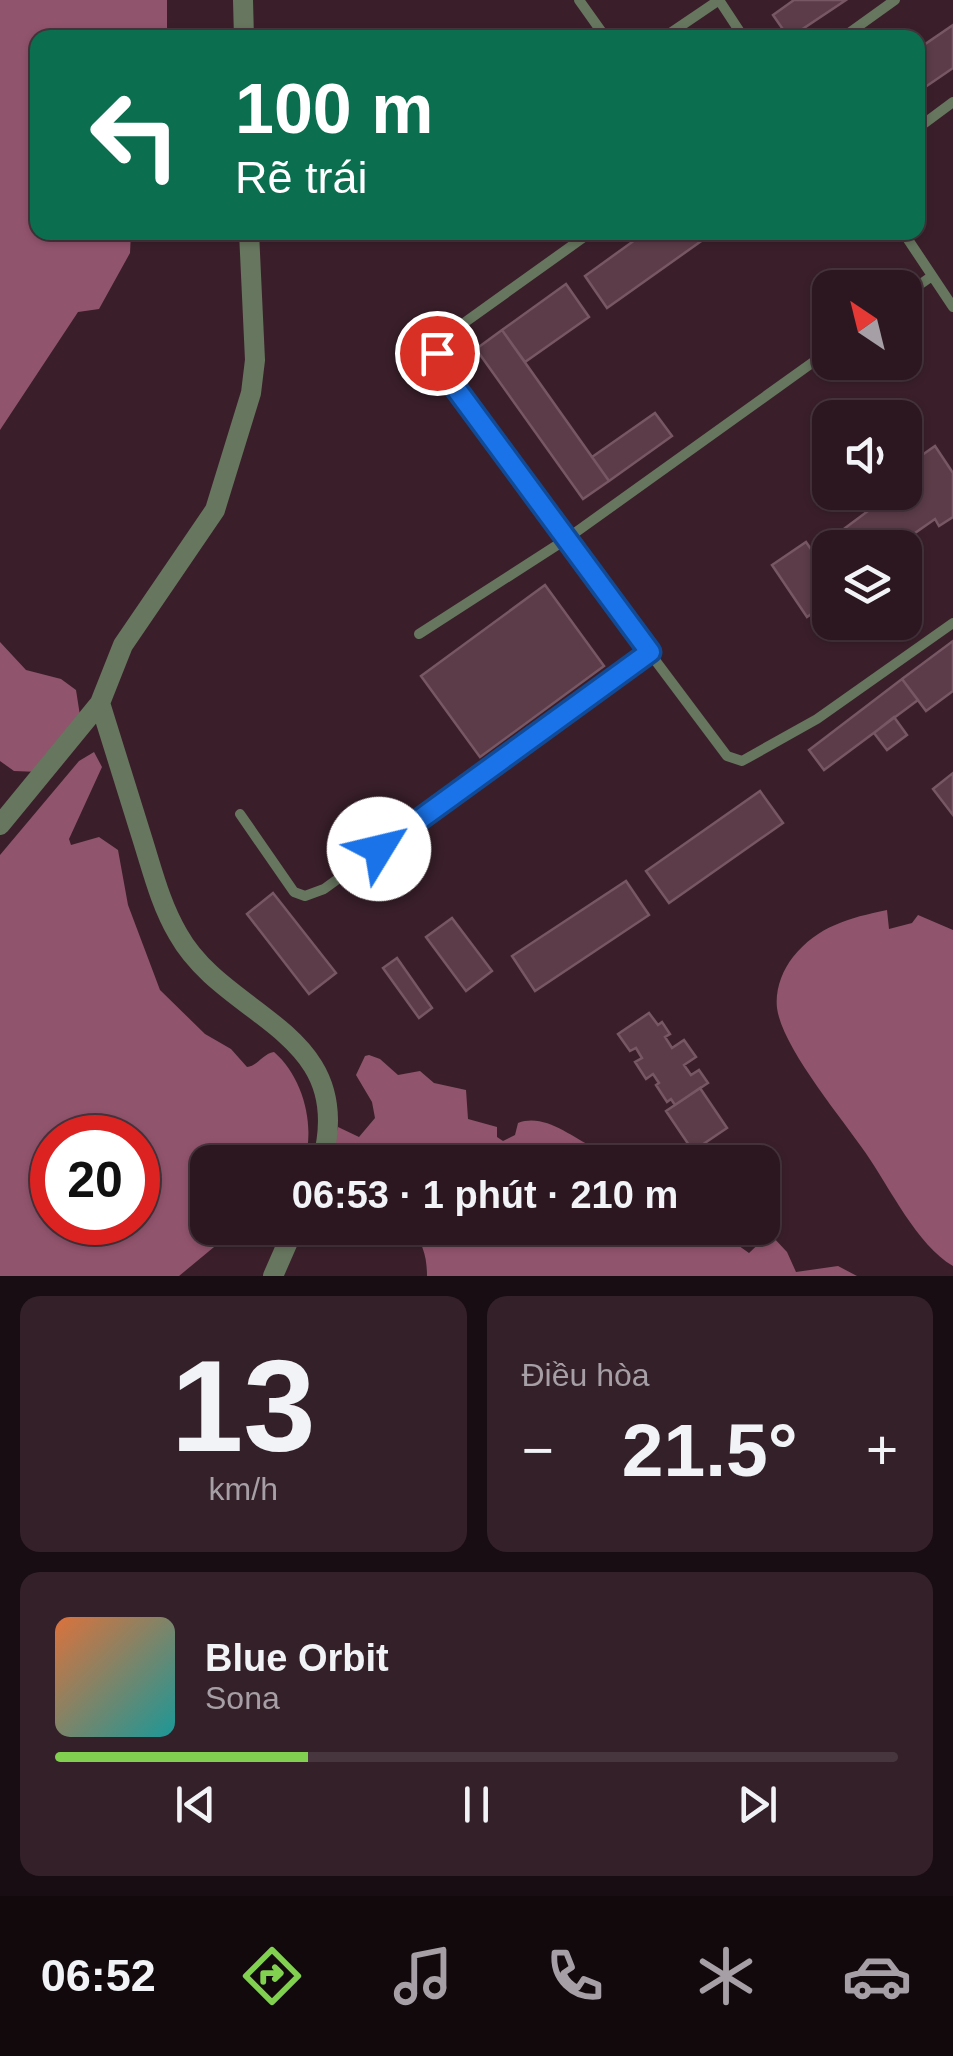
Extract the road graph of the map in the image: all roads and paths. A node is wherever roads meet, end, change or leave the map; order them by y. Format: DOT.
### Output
graph roads {
  1 [pos="244,0"];
  2 [pos="579,0"];
  3 [pos="895,0"];
  4 [pos="244,30"];
  5 [pos="600,30"];
  6 [pos="676,30"];
  7 [pos="739,30"];
  8 [pos="853,30"];
  9 [pos="953,102"];
  10 [pos="925,123"];
  11 [pos="249,240"];
  12 [pos="580,240"];
  13 [pos="908,240"];
  14 [pos="932,276"];
  15 [pos="922,283"];
  16 [pos="953,307"];
  17 [pos="812,363"];
  18 [pos="565,540"];
  19 [pos="953,623"];
  20 [pos="419,634"];
  21 [pos="650,652"];
  22 [pos="100,703"];
  23 [pos="240,814"];
  24 [pos="0,825"];
  25 [pos="326,1145"];
  26 [pos="287,1245"];
  27 [pos="273,1276"];
  1 -- 4 [label="street"];
  2 -- 5 [label="lane"];
  3 -- 8 [label="lane"];
  6 -- 7 [label="lane"];
  9 -- 10 [label="lane"];
  11 -- 22 [label="street"];
  12 -- 18 [label="lane"];
  13 -- 14 [label="lane"];
  14 -- 15 [label="lane"];
  14 -- 16 [label="lane"];
  17 -- 18 [label="lane"];
  18 -- 20 [label="lane"];
  18 -- 21 [label="lane"];
  19 -- 21 [label="lane"];
  21 -- 23 [label="lane"];
  22 -- 24 [label="street"];
  22 -- 25 [label="street"];
  26 -- 27 [label="street"];
}
